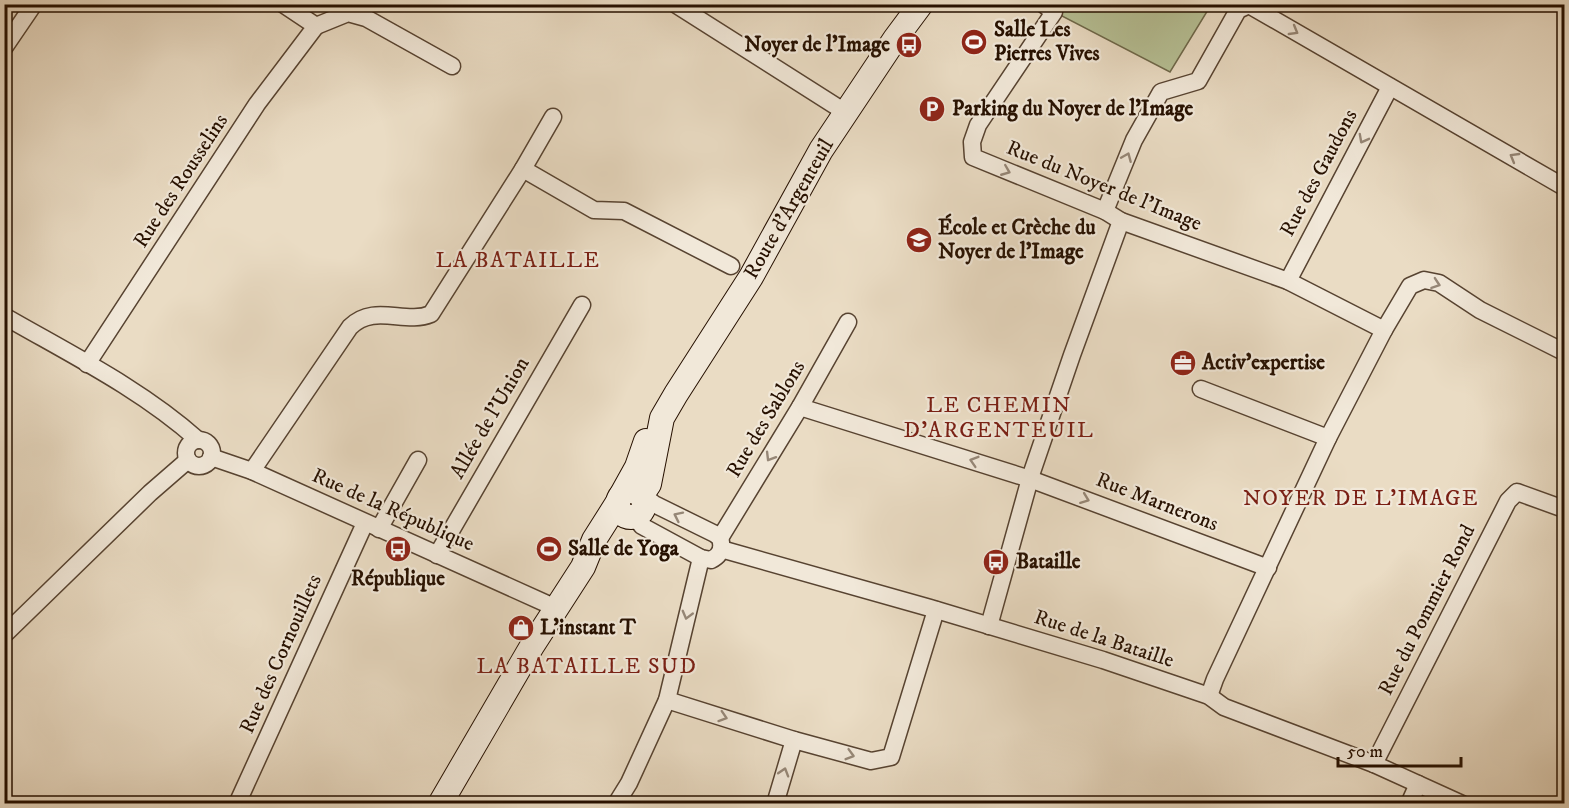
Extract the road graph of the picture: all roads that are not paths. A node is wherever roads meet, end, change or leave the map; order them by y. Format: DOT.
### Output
graph roads {
  1 [pos="34,4"];
  2 [pos="283,4"];
  3 [pos="675,4"];
  4 [pos="921,4"];
  5 [pos="1043,4"];
  6 [pos="315,26"];
  7 [pos="4,48"];
  8 [pos="452,66"];
  9 [pos="1390,87"];
  10 [pos="845,112"];
  11 [pos="553,117"];
  12 [pos="523,169"];
  13 [pos="1564,187"];
  14 [pos="1104,211"];
  15 [pos="1121,221"];
  16 [pos="731,266"];
  17 [pos="1288,281"];
  18 [pos="582,305"];
  19 [pos="4,316"];
  20 [pos="848,322"];
  21 [pos="1384,330"];
  22 [pos="1564,352"];
  23 [pos="87,364"];
  24 [pos="1201,389"];
  25 [pos="800,407"];
  26 [pos="1328,438"];
  27 [pos="198,440"];
  28 [pos="211,457"];
  29 [pos="188,460"];
  30 [pos="418,460"];
  31 [pos="252,471"];
  32 [pos="1030,479"];
  33 [pos="631,505"];
  34 [pos="1564,509"];
  35 [pos="372,526"];
  36 [pos="721,543"];
  37 [pos="437,555"];
  38 [pos="701,558"];
  39 [pos="1268,568"];
  40 [pos="556,608"];
  41 [pos="936,610"];
  42 [pos="989,626"];
  43 [pos="4,635"];
  44 [pos="1209,696"];
  45 [pos="667,699"];
  46 [pos="794,740"];
  47 [pos="1374,764"];
  48 [pos="1418,784"];
  49 [pos="237,804"];
  50 [pos="440,804"];
  51 [pos="616,804"];
  52 [pos="775,804"];
  53 [pos="1410,804"];
  54 [pos="1462,804"];
  1 -- 7 [label="street"];
  2 -- 6 [label="street"];
  3 -- 10 [label="street"];
  4 -- 10 [label="main road, Route d'Argenteuil"];
  5 -- 14 [label="street, Rue du Noyer de l'Image, one-way"];
  6 -- 8 [label="street"];
  6 -- 23 [label="street, Rue des Rousselins"];
  13 -- 9 [label="street, one-way"];
  14 -- 9 [label="street, one-way"];
  9 -- 17 [label="street, Rue des Gaudons, one-way"];
  10 -- 33 [label="main road, Route d'Argenteuil"];
  11 -- 12 [label="street"];
  12 -- 16 [label="street"];
  12 -- 31 [label="street"];
  14 -- 15 [label="street, Rue du Noyer de l'Image"];
  15 -- 17 [label="street, Rue du Noyer de l'Image"];
  15 -- 32 [label="street"];
  17 -- 21 [label="street, Rue du Noyer de l'Image"];
  18 -- 37 [label="street, Allée de l'Union"];
  19 -- 23 [label="street"];
  20 -- 25 [label="street, Rue des Sablons"];
  21 -- 22 [label="street, one-way"];
  21 -- 26 [label="street"];
  23 -- 27 [label="street"];
  24 -- 26 [label="street"];
  32 -- 25 [label="street, Rue Marnerons, one-way"];
  25 -- 36 [label="street, Rue des Sablons, one-way"];
  26 -- 39 [label="street"];
  27 -- 28 [label="street"];
  27 -- 29 [label="street"];
  28 -- 29 [label="street"];
  28 -- 31 [label="street, Rue de la République"];
  29 -- 43 [label="street"];
  30 -- 35 [label="street, Rue des Cornouillets"];
  31 -- 35 [label="street, Rue de la République"];
  32 -- 39 [label="street, Rue Marnerons, one-way"];
  32 -- 42 [label="street"];
  36 -- 33 [label="street, Rue de la Bataille, one-way"];
  33 -- 38 [label="street"];
  33 -- 40 [label="main road, Route d'Argenteuil"];
  34 -- 47 [label="street, Rue du Pommier Rond"];
  35 -- 37 [label="street, Rue de la République"];
  35 -- 49 [label="street, Rue des Cornouillets"];
  36 -- 38 [label="street"];
  36 -- 41 [label="street, Rue de la Bataille"];
  37 -- 40 [label="street, Rue de la République"];
  38 -- 45 [label="street, one-way"];
  39 -- 44 [label="street"];
  40 -- 50 [label="main road, Route d'Argenteuil"];
  41 -- 42 [label="street, Rue de la Bataille"];
  46 -- 41 [label="street, one-way"];
  42 -- 44 [label="street, Rue de la Bataille"];
  44 -- 47 [label="street, Rue de la Bataille"];
  45 -- 46 [label="street, one-way"];
  45 -- 51 [label="street"];
  52 -- 46 [label="street, one-way"];
  47 -- 48 [label="street, Rue de la Bataille"];
  48 -- 53 [label="street"];
  48 -- 54 [label="street, Rue de la Bataille"];
}
